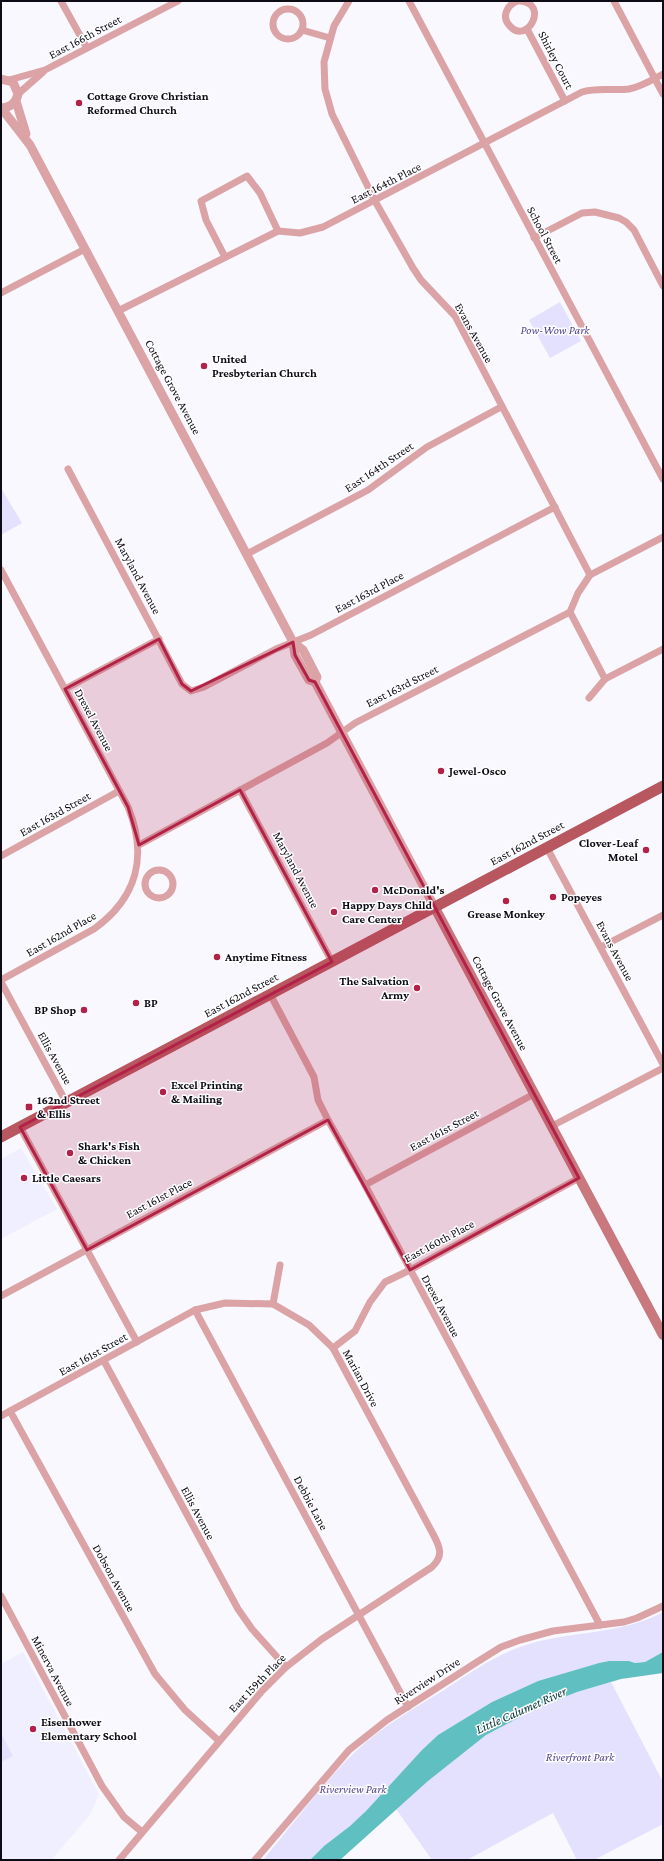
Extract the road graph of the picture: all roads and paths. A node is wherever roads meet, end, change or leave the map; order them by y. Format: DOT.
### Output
graph roads {
  1 [pos="61,1"];
  2 [pos="178,1"];
  3 [pos="349,1"];
  4 [pos="409,1"];
  5 [pos="519,1"];
  6 [pos="614,1"];
  7 [pos="165,4"];
  8 [pos="527,29"];
  9 [pos="302,30"];
  10 [pos="330,38"];
  11 [pos="87,48"];
  12 [pos="45,70"];
  13 [pos="663,74"];
  14 [pos="654,78"];
  15 [pos="3,79"];
  16 [pos="663,94"];
  17 [pos="17,97"];
  18 [pos="565,101"];
  19 [pos="2,108"];
  20 [pos="484,144"];
  21 [pos="30,145"];
  22 [pos="375,201"];
  23 [pos="278,231"];
  24 [pos="534,238"];
  25 [pos="85,249"];
  26 [pos="225,257"];
  27 [pos="663,286"];
  28 [pos="1,293"];
  29 [pos="118,312"];
  30 [pos="501,407"];
  31 [pos="68,469"];
  32 [pos="663,479"];
  33 [pos="554,507"];
  34 [pos="663,537"];
  35 [pos="247,554"];
  36 [pos="1,570"];
  37 [pos="590,575"];
  38 [pos="570,612"];
  39 [pos="159,639"];
  40 [pos="293,642"];
  41 [pos="663,649"];
  42 [pos="605,679"];
  43 [pos="65,689"];
  44 [pos="191,691"];
  45 [pos="589,698"];
  46 [pos="341,732"];
  47 [pos="663,786"];
  48 [pos="240,790"];
  49 [pos="119,791"];
  50 [pos="138,845"];
  51 [pos="547,848"];
  52 [pos="1,856"];
  53 [pos="135,877"];
  54 [pos="146,879"];
  55 [pos="435,908"];
  56 [pos="663,915"];
  57 [pos="601,947"];
  58 [pos="332,962"];
  59 [pos="1,981"];
  60 [pos="270,994"];
  61 [pos="663,1064"];
  62 [pos="663,1068"];
  63 [pos="534,1094"];
  64 [pos="66,1102"];
  65 [pos="328,1120"];
  66 [pos="552,1126"];
  67 [pos="20,1127"];
  68 [pos="1,1137"];
  69 [pos="579,1178"];
  70 [pos="365,1185"];
  71 [pos="87,1250"];
  72 [pos="280,1266"];
  73 [pos="410,1270"];
  74 [pos="1,1296"];
  75 [pos="273,1304"];
  76 [pos="195,1310"];
  77 [pos="663,1335"];
  78 [pos="137,1342"];
  79 [pos="333,1348"];
  80 [pos="104,1361"];
  81 [pos="10,1411"];
  82 [pos="1,1416"];
  83 [pos="441,1555"];
  84 [pos="1,1596"];
  85 [pos="663,1606"];
  86 [pos="4,1607"];
  87 [pos="358,1614"];
  88 [pos="600,1625"];
  89 [pos="286,1667"];
  90 [pos="408,1707"];
  91 [pos="219,1741"];
  92 [pos="142,1832"];
  93 [pos="119,1860"];
  94 [pos="255,1860"];
  1 -- 11 [label="street"];
  2 -- 7 [label="street, East 166th Street"];
  3 -- 10 [label="street, Evans Avenue"];
  4 -- 20 [label="street, School Street"];
  5 -- 8 [label="street, Shirley Court"];
  5 -- 8 [label="street, Shirley Court"];
  6 -- 14 [label="street"];
  7 -- 11 [label="street, East 166th Street"];
  8 -- 18 [label="street, Shirley Court"];
  9 -- 9 [label="street"];
  9 -- 10 [label="street"];
  10 -- 22 [label="street, Evans Avenue"];
  11 -- 12 [label="street, East 166th Street"];
  12 -- 15 [label="street, East 166th Street"];
  12 -- 17 [label="street, East 166th Street"];
  13 -- 14 [label="street, East 164th Place"];
  14 -- 16 [label="street"];
  14 -- 18 [label="street, East 164th Place"];
  15 -- 17 [label="street, Cottage Grove Avenue"];
  17 -- 19 [label="street"];
  17 -- 21 [label="street, Cottage Grove Avenue"];
  18 -- 20 [label="street, East 164th Place"];
  19 -- 21 [label="street, Cottage Grove Avenue"];
  20 -- 22 [label="street, East 164th Place"];
  20 -- 24 [label="street, School Street"];
  21 -- 25 [label="street, Cottage Grove Avenue"];
  22 -- 23 [label="street, East 164th Place"];
  22 -- 30 [label="street, Evans Avenue"];
  23 -- 26 [label="street"];
  23 -- 26 [label="street"];
  24 -- 27 [label="street"];
  24 -- 32 [label="street, School Street"];
  25 -- 28 [label="street"];
  25 -- 29 [label="street, Cottage Grove Avenue"];
  26 -- 29 [label="street"];
  29 -- 35 [label="street, Cottage Grove Avenue"];
  30 -- 33 [label="street, Evans Avenue"];
  30 -- 35 [label="street, East 164th Street"];
  31 -- 39 [label="street, Maryland Avenue"];
  33 -- 37 [label="street, Evans Avenue"];
  33 -- 40 [label="street, East 163rd Place"];
  34 -- 37 [label="street"];
  35 -- 40 [label="street, Cottage Grove Avenue"];
  36 -- 43 [label="street, Drexel Avenue"];
  37 -- 38 [label="street"];
  38 -- 42 [label="street"];
  38 -- 46 [label="street, East 163rd Street"];
  39 -- 43 [label="street"];
  39 -- 44 [label="street, Maryland Avenue"];
  40 -- 44 [label="street, East 163rd Place"];
  40 -- 46 [label="street, Cottage Grove Avenue"];
  41 -- 42 [label="street"];
  42 -- 45 [label="street"];
  43 -- 49 [label="street, Drexel Avenue"];
  46 -- 48 [label="street, East 163rd Street"];
  46 -- 55 [label="street, Cottage Grove Avenue"];
  47 -- 51 [label="main road, East 162nd Street"];
  48 -- 50 [label="street, East 163rd Street"];
  48 -- 58 [label="street, Maryland Avenue"];
  49 -- 50 [label="street, Drexel Avenue"];
  49 -- 52 [label="street, East 163rd Street"];
  50 -- 53 [label="street, Drexel Avenue"];
  51 -- 55 [label="main road, East 162nd Street"];
  51 -- 57 [label="street, Evans Avenue"];
  53 -- 54 [label="street"];
  53 -- 59 [label="street, East 162nd Place"];
  54 -- 54 [label="street"];
  55 -- 58 [label="main road, East 162nd Street"];
  55 -- 63 [label="main road, Cottage Grove Avenue"];
  56 -- 57 [label="street"];
  57 -- 61 [label="street, Evans Avenue"];
  58 -- 60 [label="main road, East 162nd Street"];
  59 -- 64 [label="street, Ellis Avenue"];
  60 -- 64 [label="main road, East 162nd Street"];
  60 -- 65 [label="street, Drexel Avenue"];
  62 -- 66 [label="street"];
  63 -- 66 [label="main road, Cottage Grove Avenue"];
  63 -- 70 [label="street, East 161st Street"];
  64 -- 67 [label="main road, East 162nd Street"];
  65 -- 70 [label="street, Drexel Avenue"];
  65 -- 71 [label="street, East 161st Place"];
  66 -- 69 [label="main road, Cottage Grove Avenue"];
  67 -- 68 [label="main road, East 162nd Street"];
  67 -- 71 [label="street"];
  69 -- 73 [label="street, East 160th Place"];
  69 -- 77 [label="main road, Cottage Grove Avenue"];
  70 -- 73 [label="street, Drexel Avenue"];
  71 -- 74 [label="street, East 161st Place"];
  71 -- 78 [label="street"];
  72 -- 75 [label="street"];
  73 -- 79 [label="street, East 160th Place"];
  73 -- 88 [label="street, Drexel Avenue"];
  75 -- 76 [label="street, Marian Drive"];
  75 -- 79 [label="street, Marian Drive"];
  76 -- 78 [label="street, East 161st Street"];
  76 -- 87 [label="street, Debbie Lane"];
  78 -- 80 [label="street, East 161st Street"];
  79 -- 83 [label="street, Marian Drive"];
  80 -- 81 [label="street, East 161st Street"];
  80 -- 89 [label="street, Ellis Avenue"];
  81 -- 82 [label="street, East 161st Street"];
  81 -- 91 [label="street, Dobson Avenue"];
  83 -- 87 [label="street, East 159th Place"];
  84 -- 86 [label="street, Minerva Avenue"];
  85 -- 88 [label="street, Riverview Drive"];
  86 -- 92 [label="street, Minerva Avenue"];
  87 -- 89 [label="street, East 159th Place"];
  87 -- 90 [label="street, Debbie Lane"];
  88 -- 90 [label="street, Riverview Drive"];
  89 -- 91 [label="street, East 159th Place"];
  90 -- 94 [label="street, Riverview Drive"];
  91 -- 92 [label="street, East 159th Place"];
  92 -- 93 [label="street, East 159th Place"];
}
